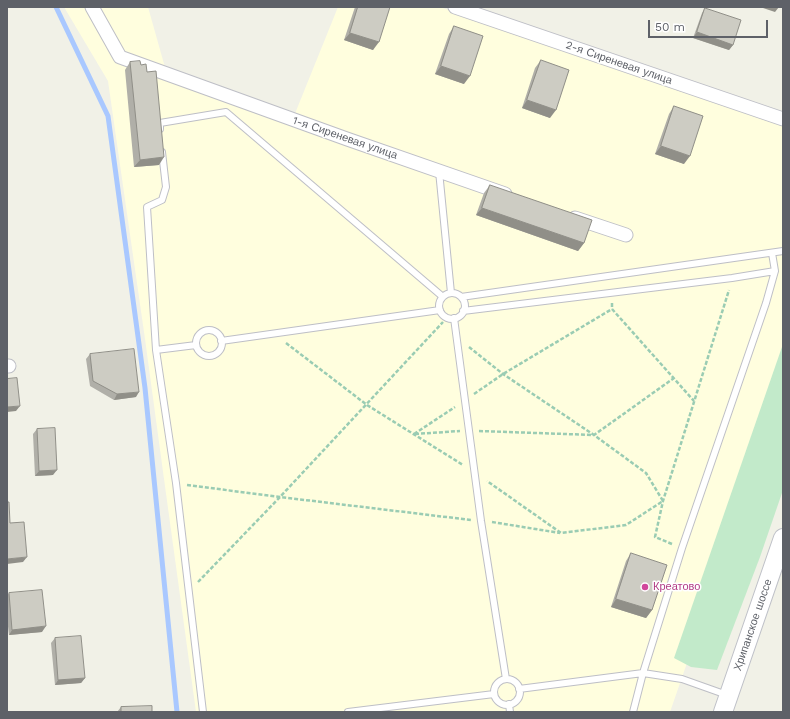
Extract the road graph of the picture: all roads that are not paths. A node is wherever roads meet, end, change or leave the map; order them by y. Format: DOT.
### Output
graph roads {
  1 [pos="92,7"];
  2 [pos="455,7"];
  3 [pos="159,115"];
  4 [pos="783,119"];
  5 [pos="160,123"];
  6 [pos="161,137"];
  7 [pos="162,144"];
  8 [pos="439,171"];
  9 [pos="514,197"];
  10 [pos="566,215"];
  11 [pos="626,236"];
  12 [pos="783,251"];
  13 [pos="772,252"];
  14 [pos="775,272"];
  15 [pos="451,293"];
  16 [pos="443,297"];
  17 [pos="461,297"];
  18 [pos="440,310"];
  19 [pos="463,311"];
  20 [pos="451,318"];
  21 [pos="221,341"];
  22 [pos="196,345"];
  23 [pos="156,350"];
  24 [pos="783,538"];
  25 [pos="643,673"];
  26 [pos="506,679"];
  27 [pos="519,689"];
  28 [pos="494,694"];
  29 [pos="509,704"];
  30 [pos="726,704"];
  31 [pos="203,712"];
  32 [pos="348,712"];
  33 [pos="510,712"];
  34 [pos="633,712"];
  1 -- 8 [label="street, 1-я Сиреневая улица"];
  2 -- 4 [label="street, 2-я Сиреневая улица"];
  3 -- 5 [label="lane"];
  5 -- 6 [label="lane"];
  5 -- 16 [label="lane"];
  7 -- 23 [label="lane"];
  8 -- 9 [label="street, 1-я Сиреневая улица"];
  8 -- 15 [label="lane"];
  10 -- 11 [label="street"];
  12 -- 13 [label="lane"];
  13 -- 14 [label="lane"];
  13 -- 17 [label="lane"];
  14 -- 19 [label="lane"];
  14 -- 25 [label="lane"];
  15 -- 16 [label="lane"];
  15 -- 17 [label="lane"];
  16 -- 18 [label="lane"];
  17 -- 19 [label="lane"];
  18 -- 20 [label="lane"];
  18 -- 21 [label="lane"];
  19 -- 20 [label="lane"];
  20 -- 26 [label="lane"];
  21 -- 22 [label="lane"];
  21 -- 22 [label="lane"];
  22 -- 23 [label="lane"];
  23 -- 31 [label="lane"];
  24 -- 30 [label="main road, Хрипанское шоссе"];
  25 -- 27 [label="lane"];
  25 -- 30 [label="lane"];
  25 -- 34 [label="lane"];
  26 -- 27 [label="lane"];
  26 -- 28 [label="lane"];
  27 -- 29 [label="lane"];
  28 -- 29 [label="lane"];
  28 -- 32 [label="lane"];
  29 -- 33 [label="lane"];
}
